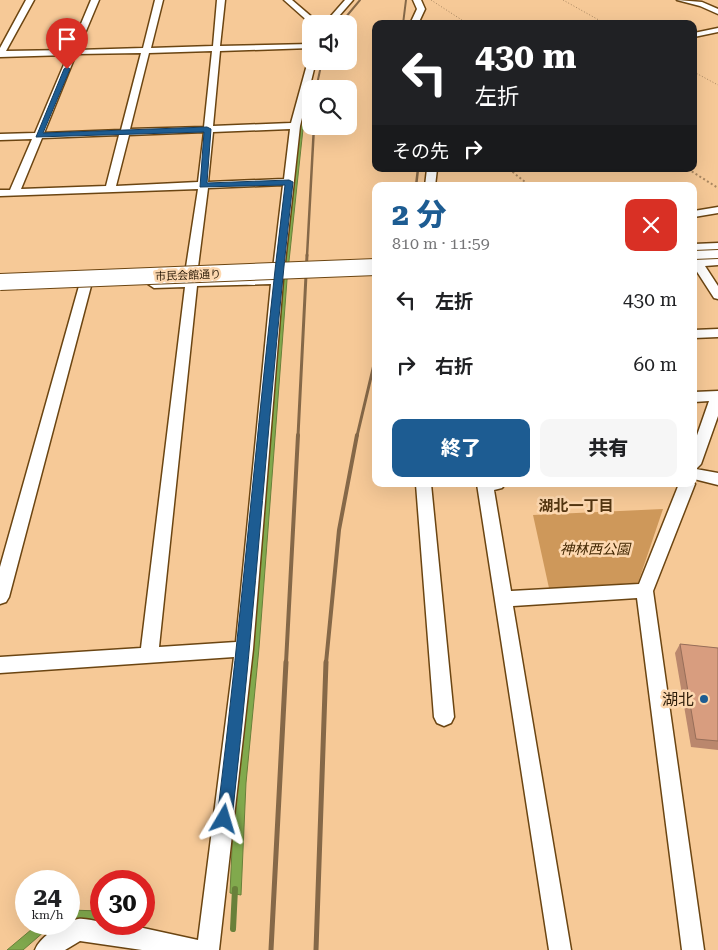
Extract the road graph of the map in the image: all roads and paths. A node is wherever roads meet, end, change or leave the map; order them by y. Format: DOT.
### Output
graph roads {
  1 [pos="30,0"];
  2 [pos="95,0"];
  3 [pos="159,0"];
  4 [pos="221,0"];
  5 [pos="288,0"];
  6 [pos="349,0"];
  7 [pos="418,0"];
  8 [pos="431,0"];
  9 [pos="563,0"];
  10 [pos="681,0"];
  11 [pos="718,12"];
  12 [pos="306,15"];
  13 [pos="336,15"];
  14 [pos="416,20"];
  15 [pos="462,20"];
  16 [pos="599,20"];
  17 [pos="0,30"];
  18 [pos="14,30"];
  19 [pos="718,30"];
  20 [pos="697,34"];
  21 [pos="302,46"];
  22 [pos="217,49"];
  23 [pos="146,51"];
  24 [pos="74,52"];
  25 [pos="0,54"];
  26 [pos="310,70"];
  27 [pos="697,74"];
  28 [pos="718,85"];
  29 [pos="295,126"];
  30 [pos="207,129"];
  31 [pos="124,132"];
  32 [pos="39,135"];
  33 [pos="0,137"];
  34 [pos="513,172"];
  35 [pos="693,172"];
  36 [pos="289,182"];
  37 [pos="525,182"];
  38 [pos="203,186"];
  39 [pos="718,188"];
  40 [pos="110,189"];
  41 [pos="0,193"];
  42 [pos="14,193"];
  43 [pos="718,210"];
  44 [pos="697,214"];
  45 [pos="718,246"];
  46 [pos="697,247"];
  47 [pos="718,254"];
  48 [pos="697,259"];
  49 [pos="697,260"];
  50 [pos="718,262"];
  51 [pos="697,263"];
  52 [pos="192,267"];
  53 [pos="372,267"];
  54 [pos="279,271"];
  55 [pos="0,274"];
  56 [pos="0,282"];
  57 [pos="191,283"];
  58 [pos="84,286"];
  59 [pos="0,289"];
  60 [pos="718,295"];
  61 [pos="718,333"];
  62 [pos="697,334"];
  63 [pos="718,396"];
  64 [pos="697,397"];
  65 [pos="697,456"];
  66 [pos="697,475"];
  67 [pos="718,479"];
  68 [pos="423,487"];
  69 [pos="489,487"];
  70 [pos="686,487"];
  71 [pos="645,591"];
  72 [pos="0,596"];
  73 [pos="503,599"];
  74 [pos="244,649"];
  75 [pos="149,654"];
  76 [pos="0,665"];
  77 [pos="444,717"];
  78 [pos="46,950"];
  79 [pos="195,950"];
  80 [pos="208,950"];
  81 [pos="560,950"];
  82 [pos="693,950"];
  1 -- 18 [label="street"];
  2 -- 24 [label="street"];
  3 -- 23 [label="street"];
  4 -- 22 [label="street"];
  5 -- 12 [label="street"];
  6 -- 13 [label="street"];
  7 -- 14 [label="street"];
  8 -- 15 [label="path"];
  9 -- 16 [label="path"];
  10 -- 11 [label="street"];
  17 -- 18 [label="street"];
  18 -- 25 [label="street"];
  19 -- 20 [label="street"];
  21 -- 22 [label="street"];
  22 -- 23 [label="street"];
  22 -- 30 [label="street"];
  23 -- 24 [label="street"];
  23 -- 31 [label="street"];
  24 -- 25 [label="street"];
  24 -- 32 [label="street"];
  26 -- 29 [label="street"];
  27 -- 28 [label="path"];
  29 -- 30 [label="street"];
  29 -- 36 [label="street"];
  30 -- 31 [label="street"];
  30 -- 38 [label="street"];
  31 -- 32 [label="street"];
  31 -- 40 [label="street"];
  32 -- 33 [label="street"];
  32 -- 42 [label="street"];
  34 -- 37 [label="path"];
  35 -- 39 [label="path"];
  36 -- 38 [label="street"];
  36 -- 54 [label="street"];
  38 -- 40 [label="street"];
  38 -- 52 [label="street"];
  40 -- 42 [label="street"];
  41 -- 42 [label="street"];
  43 -- 44 [label="street"];
  45 -- 46 [label="street"];
  47 -- 48 [label="street"];
  49 -- 50 [label="street"];
  51 -- 60 [label="street"];
  52 -- 54 [label="street"];
  52 -- 55 [label="street"];
  53 -- 56 [label="street, 市民会館通り, bridge"];
  54 -- 57 [label="street"];
  54 -- 74 [label="street"];
  57 -- 58 [label="street"];
  57 -- 75 [label="street"];
  58 -- 59 [label="street"];
  58 -- 72 [label="street"];
  61 -- 62 [label="street"];
  63 -- 64 [label="street"];
  63 -- 65 [label="street"];
  66 -- 67 [label="street"];
  68 -- 77 [label="street"];
  69 -- 73 [label="street"];
  70 -- 71 [label="street"];
  71 -- 73 [label="street"];
  71 -- 82 [label="street"];
  73 -- 81 [label="street"];
  74 -- 75 [label="street"];
  74 -- 80 [label="street"];
  75 -- 76 [label="street"];
  78 -- 79 [label="street"];
}
